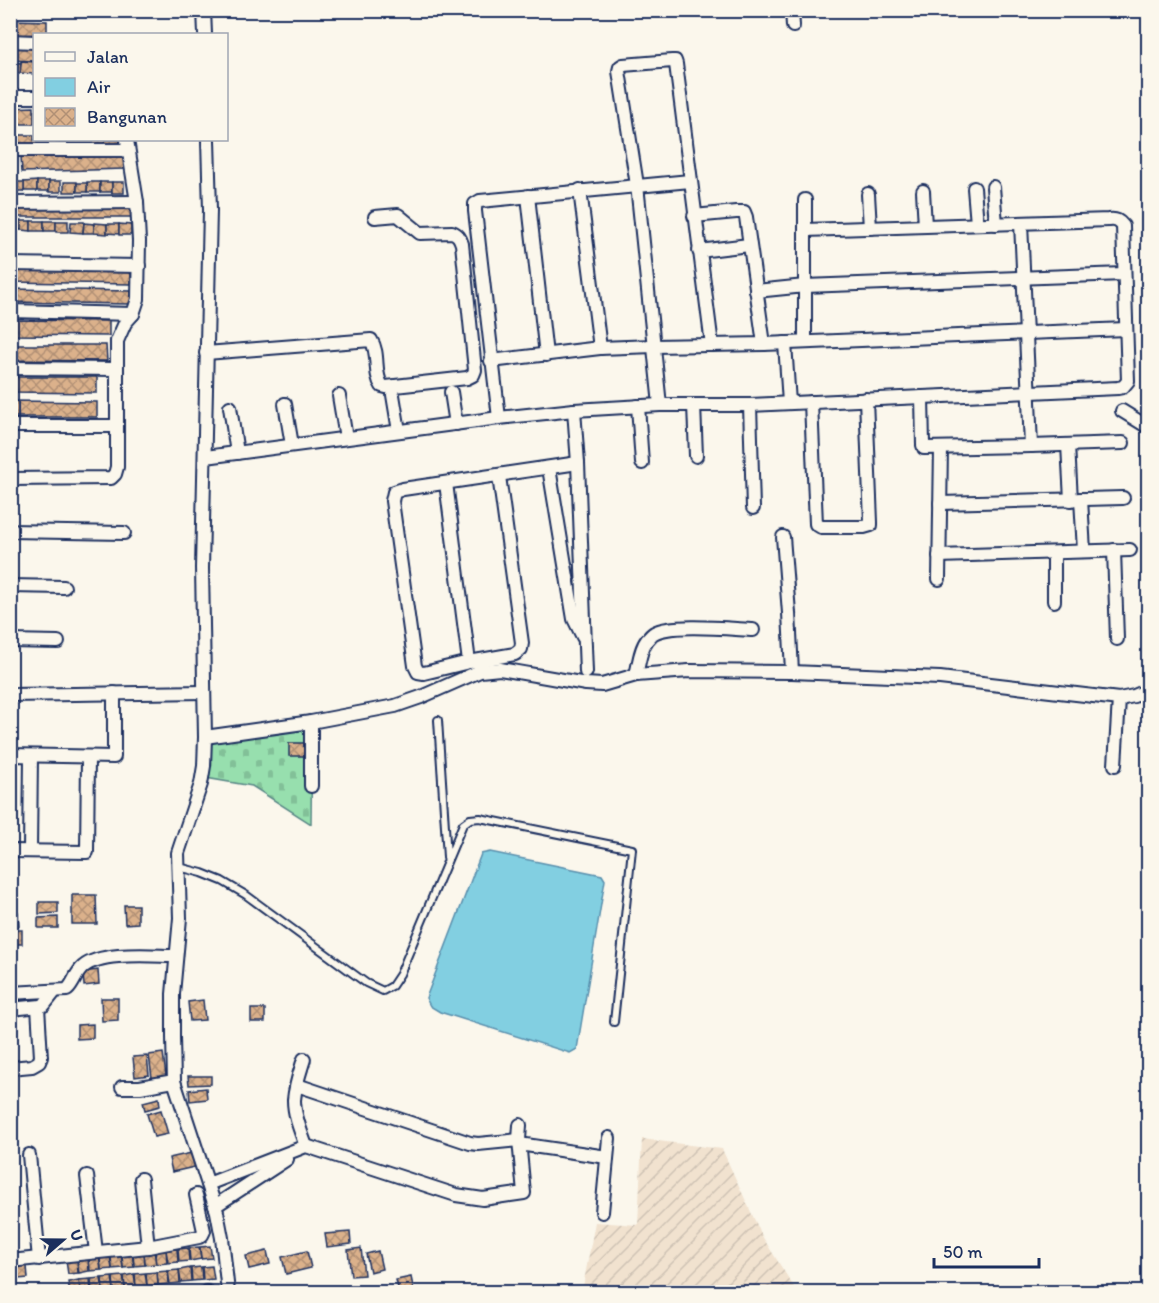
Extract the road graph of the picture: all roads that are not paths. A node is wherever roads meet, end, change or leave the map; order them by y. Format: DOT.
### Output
graph roads {
  1 [pos="204,10"];
  2 [pos="792,10"];
  3 [pos="793,26"];
  4 [pos="205,33"];
  5 [pos="10,41"];
  6 [pos="33,42"];
  7 [pos="10,97"];
  8 [pos="33,97"];
  9 [pos="208,141"];
  10 [pos="128,145"];
  11 [pos="10,150"];
  12 [pos="690,181"];
  13 [pos="637,185"];
  14 [pos="993,187"];
  15 [pos="974,188"];
  16 [pos="580,190"];
  17 [pos="922,191"];
  18 [pos="868,194"];
  19 [pos="528,196"];
  20 [pos="805,200"];
  21 [pos="137,202"];
  22 [pos="10,203"];
  23 [pos="694,216"];
  24 [pos="375,218"];
  25 [pos="1021,223"];
  26 [pos="977,224"];
  27 [pos="996,224"];
  28 [pos="925,226"];
  29 [pos="870,228"];
  30 [pos="805,230"];
  31 [pos="749,245"];
  32 [pos="699,251"];
  33 [pos="10,264"];
  34 [pos="139,266"];
  35 [pos="1124,274"];
  36 [pos="1023,277"];
  37 [pos="805,286"];
  38 [pos="756,291"];
  39 [pos="10,311"];
  40 [pos="133,314"];
  41 [pos="1126,329"];
  42 [pos="1026,334"];
  43 [pos="805,342"];
  44 [pos="785,343"];
  45 [pos="764,344"];
  46 [pos="712,345"];
  47 [pos="654,346"];
  48 [pos="600,348"];
  49 [pos="206,353"];
  50 [pos="546,355"];
  51 [pos="492,361"];
  52 [pos="10,368"];
  53 [pos="117,369"];
  54 [pos="1029,391"];
  55 [pos="451,392"];
  56 [pos="393,395"];
  57 [pos="339,396"];
  58 [pos="922,397"];
  59 [pos="866,399"];
  60 [pos="811,402"];
  61 [pos="789,403"];
  62 [pos="285,404"];
  63 [pos="660,405"];
  64 [pos="694,405"];
  65 [pos="750,405"];
  66 [pos="638,406"];
  67 [pos="231,407"];
  68 [pos="574,410"];
  69 [pos="1122,411"];
  70 [pos="499,418"];
  71 [pos="456,424"];
  72 [pos="10,426"];
  73 [pos="116,426"];
  74 [pos="1149,427"];
  75 [pos="399,431"];
  76 [pos="346,438"];
  77 [pos="1123,443"];
  78 [pos="292,445"];
  79 [pos="1068,445"];
  80 [pos="1031,446"];
  81 [pos="941,448"];
  82 [pos="237,453"];
  83 [pos="696,456"];
  84 [pos="206,457"];
  85 [pos="578,463"];
  86 [pos="642,463"];
  87 [pos="549,468"];
  88 [pos="499,476"];
  89 [pos="10,479"];
  90 [pos="446,483"];
  91 [pos="1123,498"];
  92 [pos="1076,499"];
  93 [pos="940,503"];
  94 [pos="753,508"];
  95 [pos="10,531"];
  96 [pos="124,533"];
  97 [pos="783,537"];
  98 [pos="1114,550"];
  99 [pos="1130,550"];
  100 [pos="1084,551"];
  101 [pos="1054,553"];
  102 [pos="939,556"];
  103 [pos="939,579"];
  104 [pos="10,586"];
  105 [pos="64,587"];
  106 [pos="1054,601"];
  107 [pos="753,630"];
  108 [pos="1117,639"];
  109 [pos="10,640"];
  110 [pos="58,642"];
  111 [pos="586,642"];
  112 [pos="469,662"];
  113 [pos="586,672"];
  114 [pos="792,672"];
  115 [pos="636,675"];
  116 [pos="1149,690"];
  117 [pos="204,692"];
  118 [pos="114,693"];
  119 [pos="10,695"];
  120 [pos="1119,699"];
  121 [pos="438,720"];
  122 [pos="311,722"];
  123 [pos="206,737"];
  124 [pos="10,755"];
  125 [pos="31,756"];
  126 [pos="88,757"];
  127 [pos="1115,765"];
  128 [pos="311,786"];
  129 [pos="10,850"];
  130 [pos="30,851"];
  131 [pos="447,861"];
  132 [pos="178,867"];
  133 [pos="176,956"];
  134 [pos="55,991"];
  135 [pos="10,993"];
  136 [pos="38,1007"];
  137 [pos="10,1008"];
  138 [pos="614,1022"];
  139 [pos="304,1059"];
  140 [pos="10,1068"];
  141 [pos="174,1081"];
  142 [pos="297,1085"];
  143 [pos="122,1087"];
  144 [pos="520,1125"];
  145 [pos="609,1138"];
  146 [pos="519,1142"];
  147 [pos="306,1146"];
  148 [pos="29,1155"];
  149 [pos="606,1156"];
  150 [pos="87,1176"];
  151 [pos="141,1179"];
  152 [pos="208,1184"];
  153 [pos="196,1195"];
  154 [pos="215,1206"];
  155 [pos="602,1212"];
  156 [pos="148,1247"];
  157 [pos="96,1252"];
  158 [pos="39,1259"];
  159 [pos="10,1261"];
  160 [pos="228,1293"];
  1 -- 4 [label="street"];
  2 -- 3 [label="street"];
  5 -- 6 [label="street"];
  7 -- 8 [label="street"];
  9 -- 49 [label="street"];
  10 -- 11 [label="street"];
  10 -- 21 [label="street"];
  12 -- 13 [label="street"];
  12 -- 13 [label="street"];
  12 -- 23 [label="street"];
  13 -- 16 [label="street"];
  13 -- 47 [label="street"];
  14 -- 27 [label="street"];
  15 -- 26 [label="street"];
  16 -- 19 [label="street"];
  16 -- 48 [label="street"];
  17 -- 28 [label="street"];
  18 -- 29 [label="street"];
  19 -- 50 [label="street"];
  19 -- 51 [label="street"];
  20 -- 30 [label="street"];
  21 -- 22 [label="street"];
  21 -- 34 [label="street"];
  23 -- 31 [label="street"];
  23 -- 32 [label="street"];
  24 -- 49 [label="street"];
  25 -- 27 [label="street"];
  25 -- 35 [label="street"];
  25 -- 36 [label="street"];
  26 -- 27 [label="street"];
  26 -- 28 [label="street"];
  28 -- 29 [label="street"];
  29 -- 30 [label="street"];
  30 -- 37 [label="street"];
  31 -- 32 [label="street"];
  31 -- 38 [label="street"];
  32 -- 46 [label="street"];
  33 -- 34 [label="street"];
  34 -- 40 [label="street"];
  35 -- 36 [label="street"];
  35 -- 41 [label="street"];
  36 -- 37 [label="street"];
  36 -- 42 [label="street"];
  37 -- 38 [label="street"];
  37 -- 43 [label="street"];
  38 -- 45 [label="street"];
  39 -- 40 [label="street"];
  40 -- 53 [label="street"];
  41 -- 42 [label="street"];
  41 -- 54 [label="street"];
  42 -- 43 [label="street"];
  42 -- 54 [label="street"];
  43 -- 44 [label="street"];
  44 -- 45 [label="street"];
  44 -- 61 [label="street"];
  45 -- 46 [label="street"];
  46 -- 47 [label="street"];
  47 -- 48 [label="street"];
  47 -- 63 [label="street"];
  48 -- 50 [label="street"];
  49 -- 84 [label="street"];
  50 -- 51 [label="street"];
  51 -- 70 [label="street"];
  52 -- 53 [label="street"];
  53 -- 73 [label="street"];
  54 -- 58 [label="street"];
  54 -- 80 [label="street"];
  55 -- 71 [label="street"];
  56 -- 75 [label="street"];
  57 -- 76 [label="street"];
  58 -- 59 [label="street"];
  58 -- 81 [label="street"];
  59 -- 60 [label="street"];
  59 -- 60 [label="street"];
  60 -- 61 [label="street"];
  61 -- 65 [label="street"];
  62 -- 78 [label="street"];
  63 -- 64 [label="street"];
  63 -- 66 [label="street"];
  64 -- 65 [label="street"];
  64 -- 83 [label="street"];
  65 -- 94 [label="street"];
  66 -- 68 [label="street"];
  66 -- 86 [label="street"];
  67 -- 82 [label="street"];
  68 -- 70 [label="street"];
  68 -- 85 [label="street"];
  69 -- 74 [label="street"];
  70 -- 71 [label="street"];
  71 -- 75 [label="street"];
  72 -- 73 [label="street"];
  73 -- 89 [label="street"];
  75 -- 76 [label="street"];
  76 -- 78 [label="street"];
  77 -- 79 [label="street"];
  78 -- 82 [label="street"];
  79 -- 80 [label="street"];
  79 -- 92 [label="street"];
  80 -- 81 [label="street"];
  81 -- 93 [label="street"];
  82 -- 84 [label="street"];
  84 -- 117 [label="street"];
  85 -- 87 [label="street"];
  85 -- 111 [label="street"];
  87 -- 88 [label="street"];
  87 -- 111 [label="street"];
  88 -- 90 [label="street"];
  88 -- 112 [label="street"];
  90 -- 112 [label="street"];
  90 -- 112 [label="street"];
  91 -- 92 [label="street"];
  92 -- 93 [label="street"];
  92 -- 100 [label="street"];
  93 -- 102 [label="street"];
  95 -- 96 [label="street"];
  97 -- 114 [label="street"];
  98 -- 99 [label="street"];
  98 -- 100 [label="street"];
  98 -- 108 [label="street"];
  100 -- 101 [label="street"];
  101 -- 102 [label="street"];
  101 -- 106 [label="street"];
  102 -- 103 [label="street"];
  104 -- 105 [label="street"];
  107 -- 115 [label="street"];
  109 -- 110 [label="street"];
  111 -- 113 [label="street"];
  114 -- 115 [label="street"];
  114 -- 120 [label="street"];
  115 -- 122 [label="street"];
  116 -- 120 [label="street"];
  117 -- 118 [label="street"];
  117 -- 123 [label="street"];
  118 -- 119 [label="street"];
  118 -- 126 [label="street"];
  120 -- 127 [label="street"];
  121 -- 131 [label="lane"];
  122 -- 123 [label="street"];
  122 -- 128 [label="street"];
  123 -- 132 [label="street"];
  124 -- 125 [label="street"];
  125 -- 126 [label="street"];
  125 -- 130 [label="street"];
  126 -- 130 [label="street"];
  129 -- 130 [label="street"];
  131 -- 132 [label="lane"];
  131 -- 138 [label="lane"];
  132 -- 133 [label="street"];
  133 -- 134 [label="street"];
  133 -- 141 [label="street"];
  134 -- 135 [label="street"];
  134 -- 136 [label="street"];
  136 -- 137 [label="street"];
  136 -- 140 [label="street"];
  139 -- 142 [label="street"];
  141 -- 143 [label="street"];
  141 -- 152 [label="street"];
  142 -- 146 [label="street"];
  142 -- 147 [label="street"];
  144 -- 146 [label="street"];
  145 -- 149 [label="street"];
  146 -- 147 [label="street"];
  146 -- 149 [label="street"];
  147 -- 152 [label="street"];
  147 -- 154 [label="street"];
  148 -- 158 [label="street"];
  149 -- 155 [label="street"];
  150 -- 157 [label="street"];
  151 -- 156 [label="street"];
  152 -- 154 [label="street"];
  153 -- 156 [label="street"];
  154 -- 160 [label="street"];
  156 -- 157 [label="street"];
  157 -- 158 [label="street"];
  158 -- 159 [label="street"];
}
